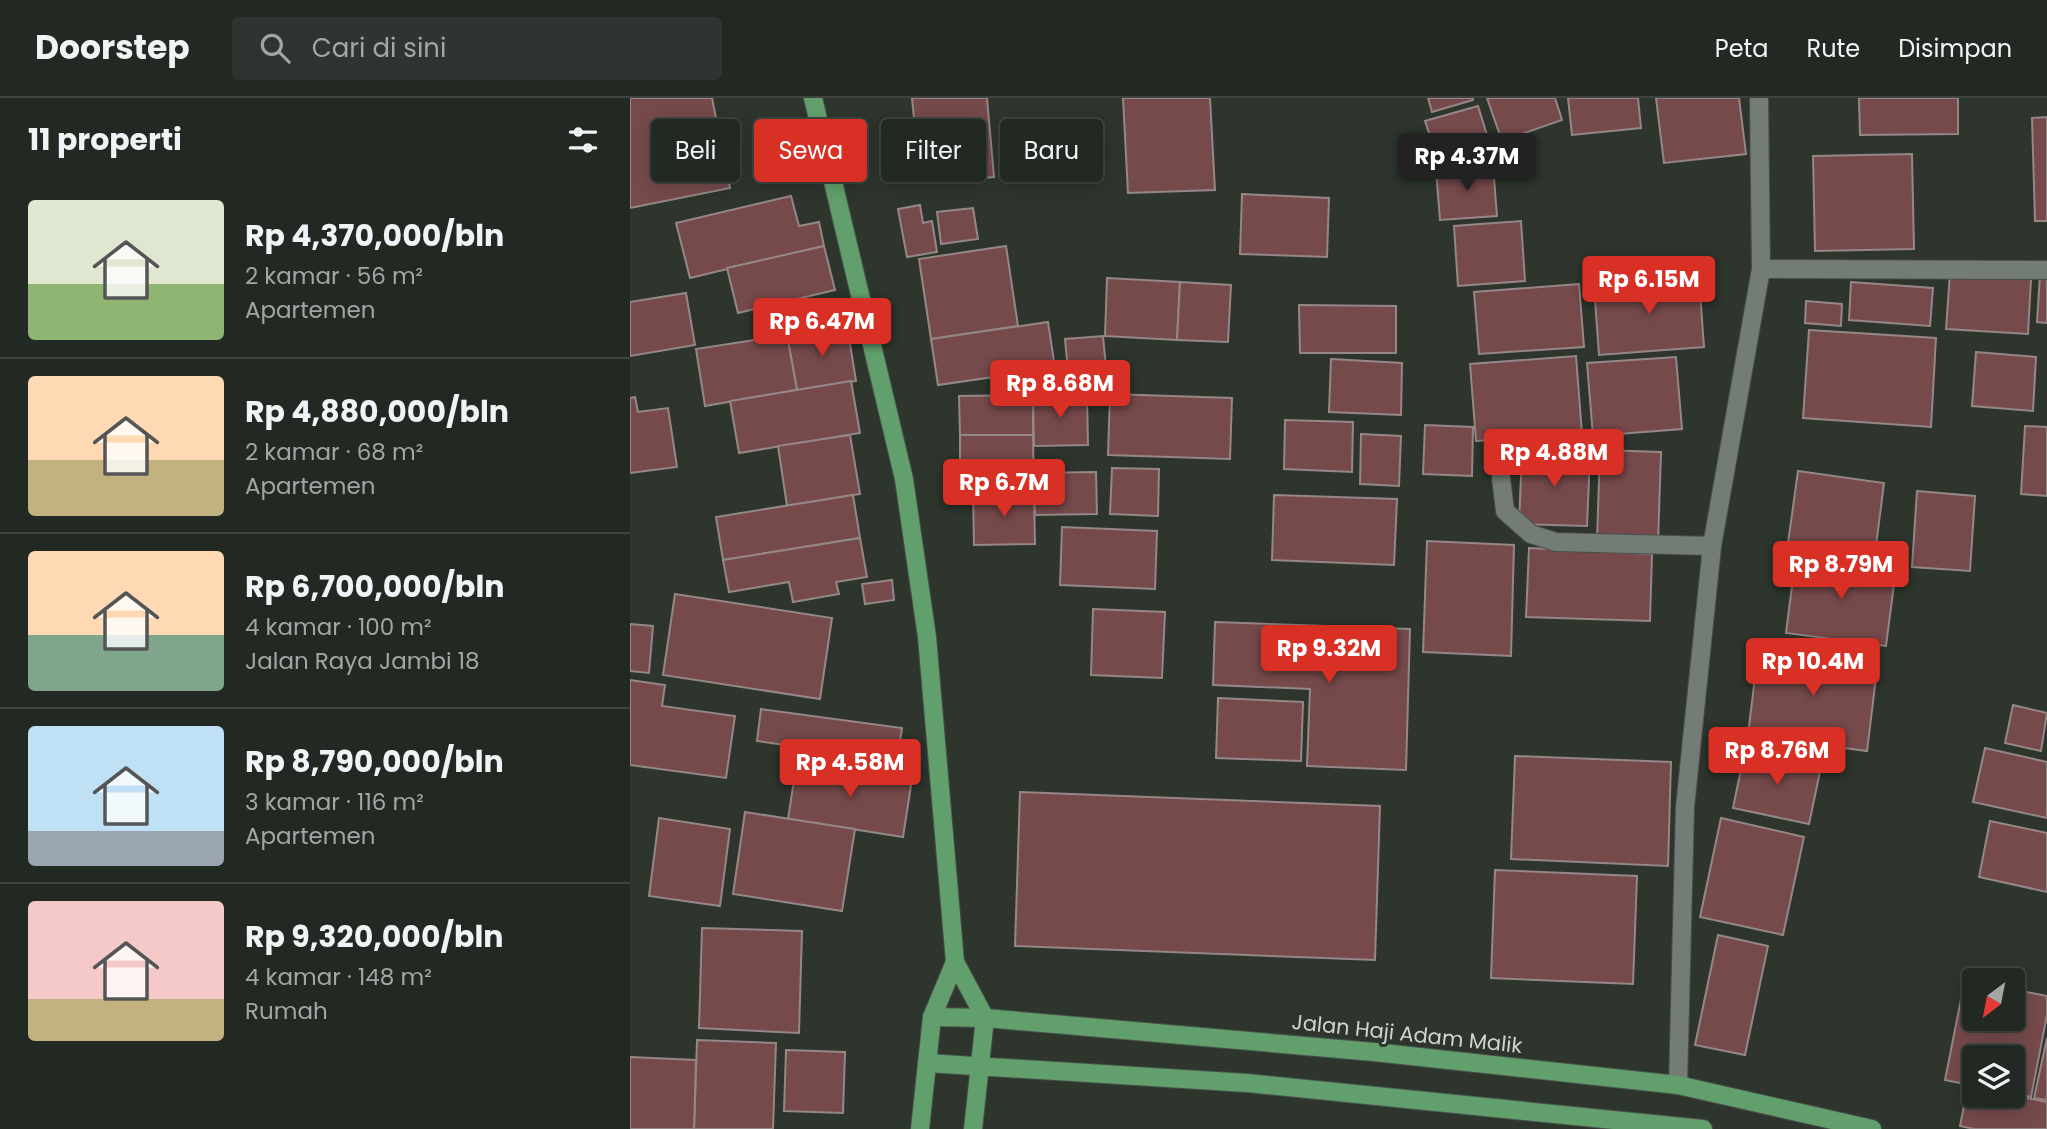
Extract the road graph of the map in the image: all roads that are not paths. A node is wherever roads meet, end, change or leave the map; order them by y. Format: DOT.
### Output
graph roads {
  1 [pos="813,98"];
  2 [pos="1759,98"];
  3 [pos="1761,269"];
  4 [pos="2047,270"];
  5 [pos="1501,478"];
  6 [pos="1712,546"];
  7 [pos="955,962"];
  8 [pos="932,1017"];
  9 [pos="985,1018"];
  10 [pos="927,1063"];
  11 [pos="981,1066"];
  12 [pos="1678,1085"];
  13 [pos="1632,1124"];
  14 [pos="920,1129"];
  15 [pos="973,1129"];
  16 [pos="1703,1129"];
  17 [pos="1872,1129"];
  1 -- 7 [label="main road"];
  2 -- 3 [label="street"];
  3 -- 4 [label="street"];
  3 -- 6 [label="street"];
  5 -- 6 [label="street"];
  6 -- 12 [label="street"];
  7 -- 8 [label="main road"];
  7 -- 9 [label="main road"];
  8 -- 9 [label="main road, Jalan Haji Adam Malik"];
  8 -- 10 [label="main road"];
  9 -- 11 [label="main road"];
  9 -- 12 [label="main road, Jalan Haji Adam Malik"];
  10 -- 11 [label="main road"];
  10 -- 14 [label="main road"];
  11 -- 13 [label="main road"];
  11 -- 15 [label="main road"];
  12 -- 17 [label="main road, Jalan Haji Adam Malik"];
  13 -- 16 [label="main road"];
}
